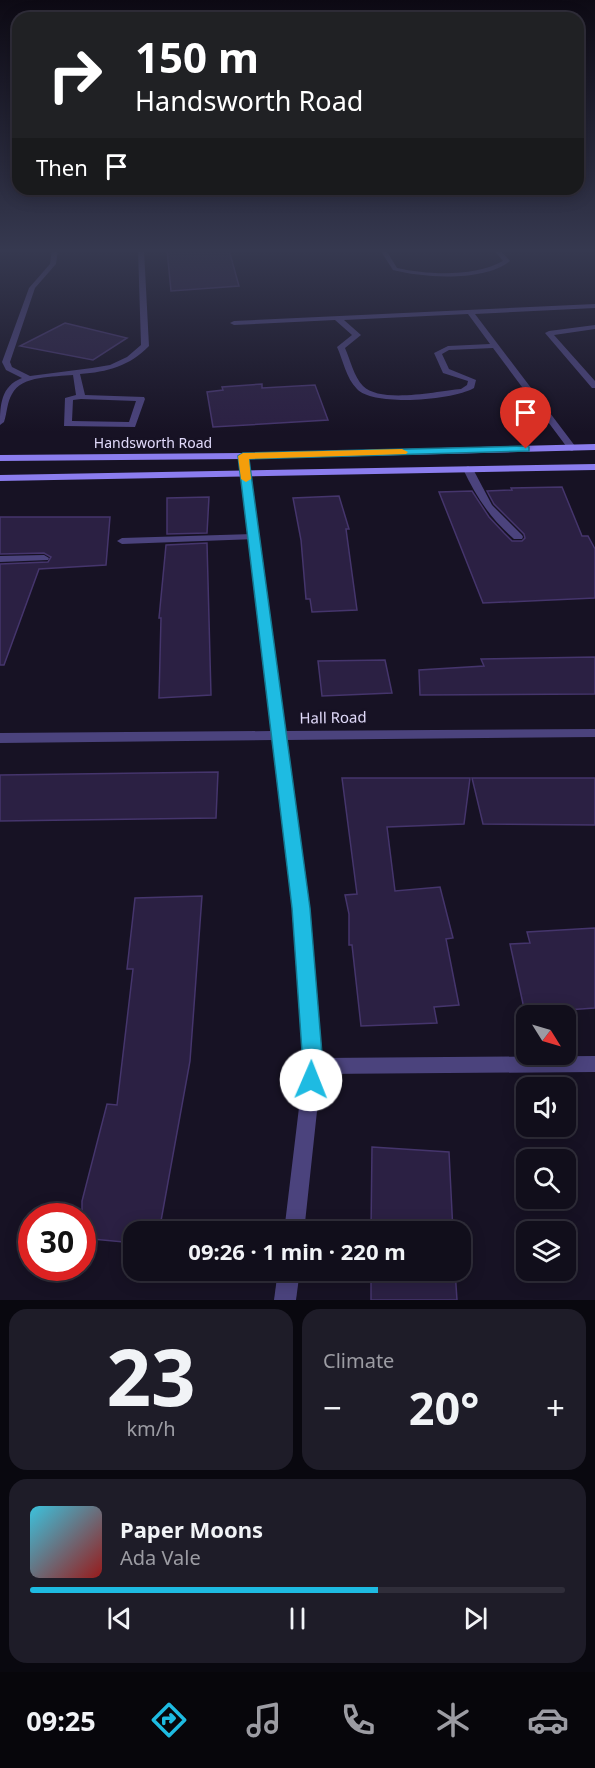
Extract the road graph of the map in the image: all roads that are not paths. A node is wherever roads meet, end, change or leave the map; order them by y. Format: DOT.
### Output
graph roads {
  1 [pos="24,311"];
  2 [pos="144,311"];
  3 [pos="494,311"];
  4 [pos="470,312"];
  5 [pos="337,318"];
  6 [pos="591,320"];
  7 [pos="234,323"];
  8 [pos="496,346"];
  9 [pos="76,372"];
  10 [pos="30,378"];
  11 [pos="595,386"];
  12 [pos="81,398"];
  13 [pos="0,422"];
  14 [pos="595,447"];
  15 [pos="572,448"];
  16 [pos="243,456"];
  17 [pos="0,458"];
  18 [pos="595,467"];
  19 [pos="468,470"];
  20 [pos="246,475"];
  21 [pos="0,478"];
  22 [pos="254,537"];
  23 [pos="518,537"];
  24 [pos="122,541"];
  25 [pos="44,558"];
  26 [pos="0,559"];
  27 [pos="595,733"];
  28 [pos="279,735"];
  29 [pos="0,738"];
  30 [pos="595,1064"];
  31 [pos="313,1066"];
  32 [pos="295,1221"];
  33 [pos="288,1281"];
  34 [pos="285,1300"];
  1 -- 10 [label="street"];
  2 -- 9 [label="street"];
  3 -- 4 [label="street"];
  4 -- 5 [label="street"];
  4 -- 8 [label="street"];
  5 -- 7 [label="street"];
  5 -- 8 [label="street"];
  6 -- 11 [label="street"];
  8 -- 15 [label="street"];
  9 -- 10 [label="street"];
  9 -- 12 [label="street"];
  10 -- 13 [label="street"];
  12 -- 12 [label="street"];
  14 -- 15 [label="main road, Handsworth Road"];
  15 -- 16 [label="main road, Handsworth Road"];
  16 -- 17 [label="main road, Handsworth Road"];
  16 -- 20 [label="street"];
  18 -- 19 [label="main road"];
  19 -- 20 [label="main road"];
  19 -- 23 [label="street"];
  20 -- 21 [label="main road"];
  20 -- 22 [label="street"];
  22 -- 24 [label="street"];
  22 -- 28 [label="street"];
  25 -- 26 [label="street"];
  27 -- 28 [label="street, Hall Road"];
  28 -- 29 [label="street, Hall Road"];
  28 -- 31 [label="street"];
  30 -- 31 [label="street"];
  31 -- 32 [label="street"];
  33 -- 34 [label="street"];
}
